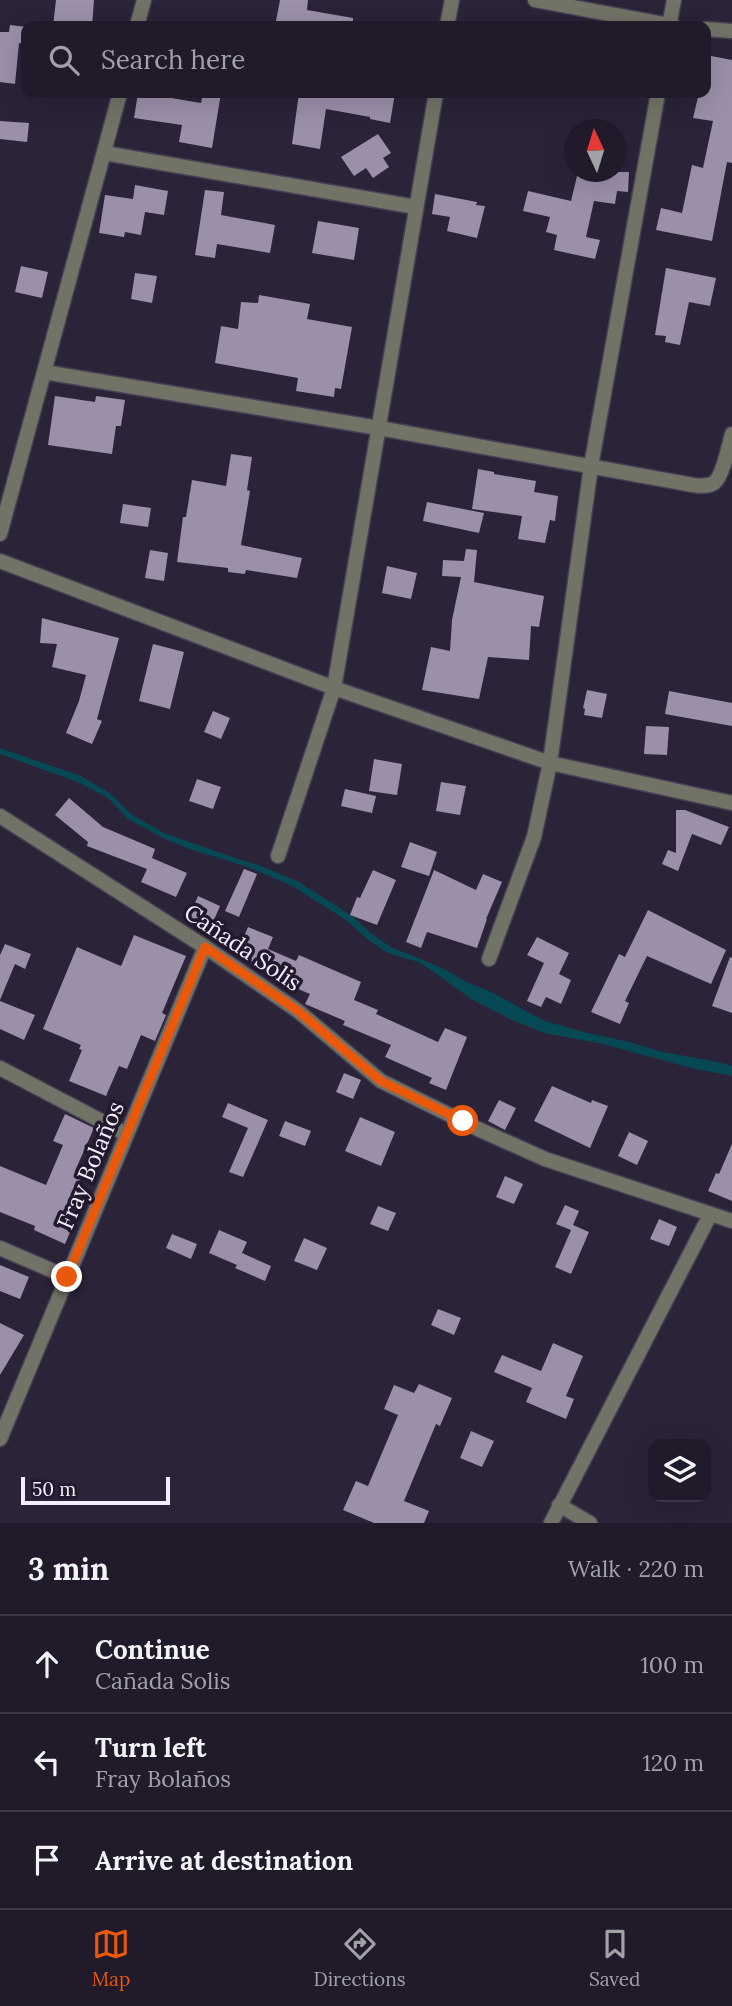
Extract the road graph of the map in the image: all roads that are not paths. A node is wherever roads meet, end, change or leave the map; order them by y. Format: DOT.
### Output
graph roads {
  1 [pos="144,0"];
  2 [pos="452,0"];
  3 [pos="536,0"];
  4 [pos="674,0"];
  5 [pos="138,21"];
  6 [pos="448,21"];
  7 [pos="645,21"];
  8 [pos="672,21"];
  9 [pos="711,29"];
  10 [pos="732,31"];
  11 [pos="119,98"];
  12 [pos="435,98"];
  13 [pos="656,98"];
  14 [pos="104,153"];
  15 [pos="416,207"];
  16 [pos="44,372"];
  17 [pos="379,428"];
  18 [pos="732,434"];
  19 [pos="591,466"];
  20 [pos="0,534"];
  21 [pos="0,561"];
  22 [pos="334,688"];
  23 [pos="550,763"];
  24 [pos="732,803"];
  25 [pos="0,816"];
  26 [pos="278,856"];
  27 [pos="205,947"];
  28 [pos="489,959"];
  29 [pos="0,1068"];
  30 [pos="126,1134"];
  31 [pos="710,1215"];
  32 [pos="732,1221"];
  33 [pos="0,1248"];
  34 [pos="67,1277"];
  35 [pos="0,1439"];
  36 [pos="559,1505"];
  37 [pos="551,1523"];
  38 [pos="590,1523"];
  1 -- 5 [label="street"];
  2 -- 6 [label="street"];
  3 -- 7 [label="street"];
  4 -- 8 [label="street"];
  9 -- 10 [label="street"];
  11 -- 14 [label="street"];
  12 -- 15 [label="street"];
  13 -- 19 [label="street"];
  14 -- 15 [label="street"];
  14 -- 16 [label="street"];
  15 -- 17 [label="street"];
  16 -- 17 [label="street"];
  16 -- 20 [label="street"];
  17 -- 19 [label="street"];
  17 -- 22 [label="street"];
  18 -- 19 [label="street"];
  19 -- 23 [label="street"];
  21 -- 22 [label="street"];
  22 -- 23 [label="street"];
  22 -- 26 [label="street"];
  23 -- 24 [label="street"];
  23 -- 28 [label="street"];
  25 -- 27 [label="street, Cañada Solis"];
  27 -- 30 [label="street, Fray Bolaños"];
  27 -- 31 [label="street, Cañada Solis"];
  29 -- 30 [label="street"];
  30 -- 34 [label="street, Fray Bolaños"];
  31 -- 32 [label="street, Cañada Solis"];
  31 -- 36 [label="street"];
  33 -- 34 [label="street"];
  34 -- 35 [label="street, Fray Bolaños"];
  36 -- 37 [label="street"];
  36 -- 38 [label="street"];
}
